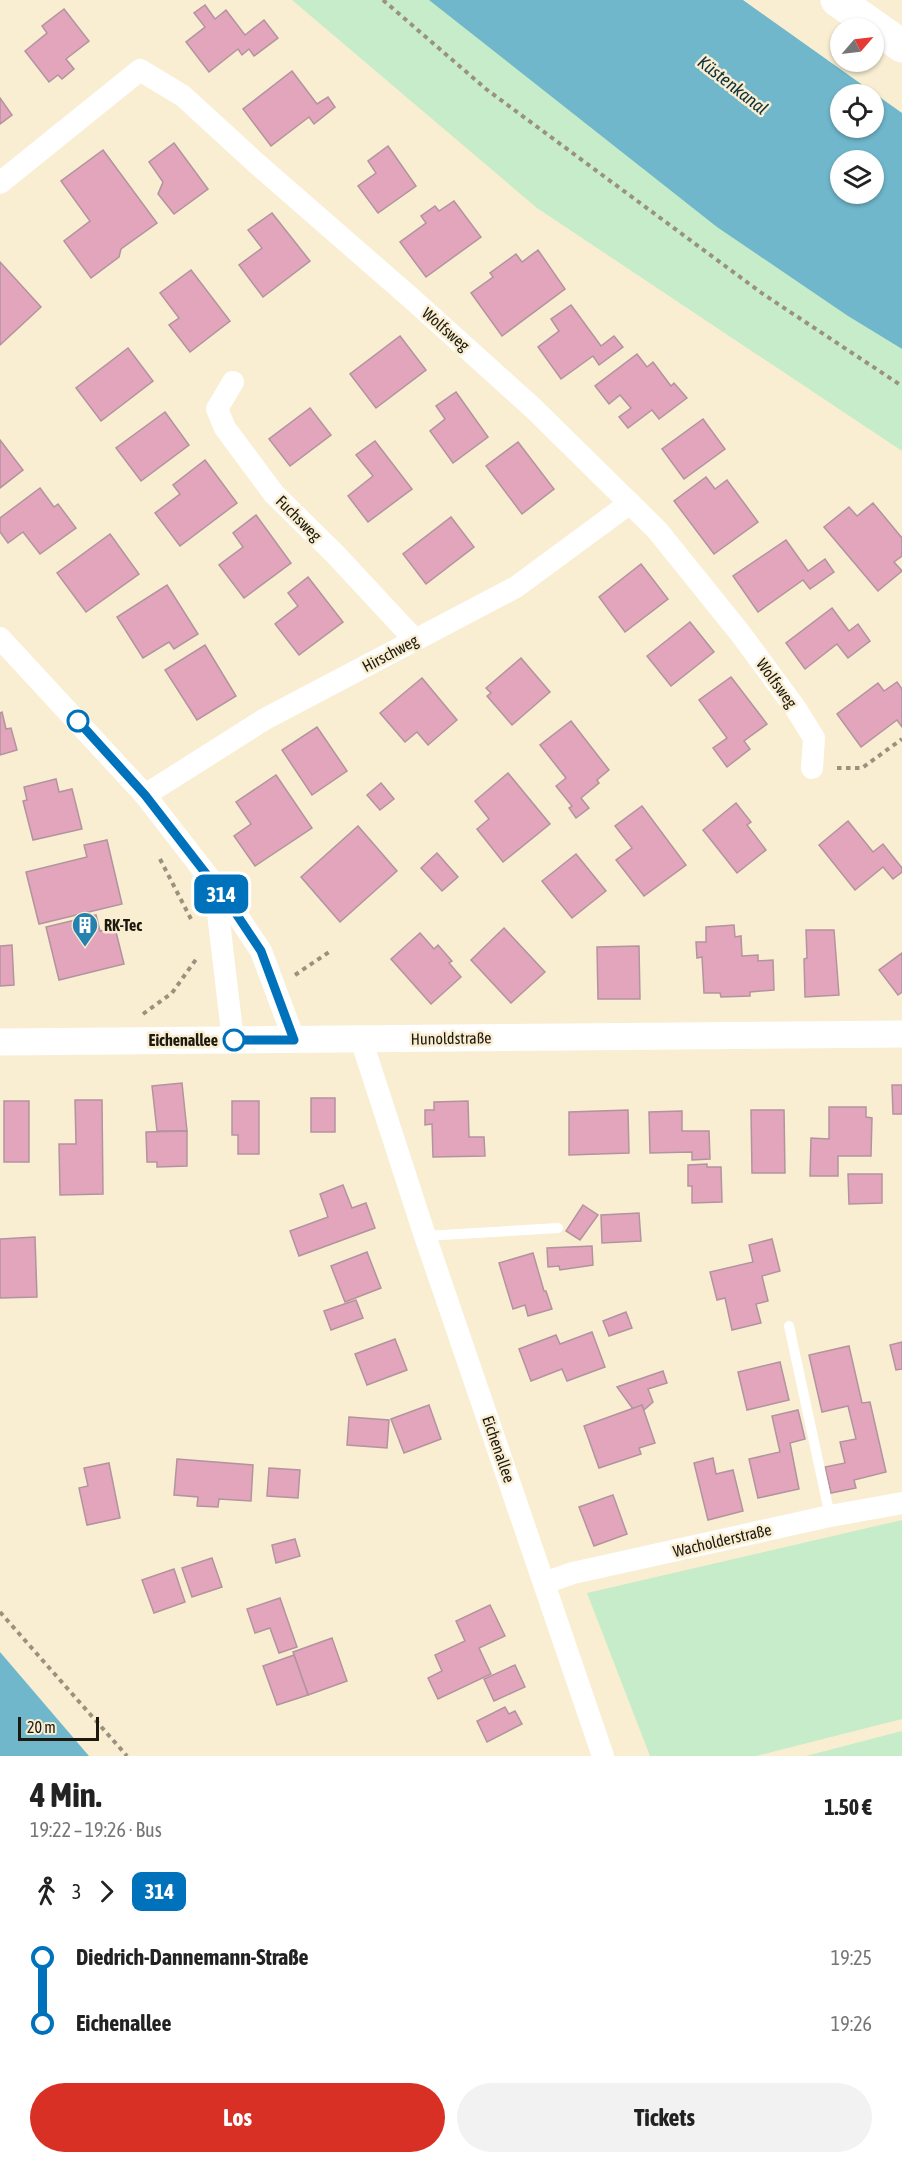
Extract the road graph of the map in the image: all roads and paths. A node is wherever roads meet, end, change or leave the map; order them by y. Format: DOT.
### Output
graph roads {
  1 [pos="383,0"];
  2 [pos="837,0"];
  3 [pos="902,46"];
  4 [pos="0,183"];
  5 [pos="233,382"];
  6 [pos="902,386"];
  7 [pos="630,503"];
  8 [pos="0,638"];
  9 [pos="415,640"];
  10 [pos="902,739"];
  11 [pos="812,768"];
  12 [pos="145,795"];
  13 [pos="158,854"];
  14 [pos="215,886"];
  15 [pos="194,924"];
  16 [pos="198,950"];
  17 [pos="332,950"];
  18 [pos="275,989"];
  19 [pos="902,1034"];
  20 [pos="362,1039"];
  21 [pos="136,1040"];
  22 [pos="233,1040"];
  23 [pos="294,1040"];
  24 [pos="0,1042"];
  25 [pos="558,1228"];
  26 [pos="425,1236"];
  27 [pos="789,1326"];
  28 [pos="902,1503"];
  29 [pos="830,1516"];
  30 [pos="544,1583"];
  31 [pos="0,1612"];
  32 [pos="127,1756"];
  33 [pos="603,1756"];
  1 -- 6 [label="path"];
  2 -- 3 [label="main road"];
  4 -- 7 [label="street, Wolfsweg"];
  5 -- 9 [label="street, Fuchsweg"];
  7 -- 9 [label="street, Hirschweg"];
  7 -- 11 [label="street, Wolfsweg"];
  8 -- 12 [label="street"];
  9 -- 12 [label="street, Hirschweg"];
  10 -- 11 [label="path"];
  12 -- 14 [label="street"];
  13 -- 15 [label="path"];
  14 -- 18 [label="street"];
  14 -- 22 [label="street"];
  16 -- 21 [label="path"];
  17 -- 18 [label="path"];
  18 -- 23 [label="street"];
  19 -- 20 [label="street, Hunoldstraße"];
  20 -- 23 [label="street, Hunoldstraße"];
  20 -- 26 [label="street, Eichenallee"];
  21 -- 22 [label="street, Hunoldstraße"];
  21 -- 24 [label="street, Hunoldstraße"];
  22 -- 23 [label="street, Hunoldstraße"];
  25 -- 26 [label="lane"];
  26 -- 30 [label="street, Eichenallee"];
  27 -- 29 [label="lane"];
  28 -- 29 [label="street, Wacholderstraße"];
  29 -- 30 [label="street, Wacholderstraße"];
  30 -- 33 [label="street, Eichenallee"];
  31 -- 32 [label="path"];
}
